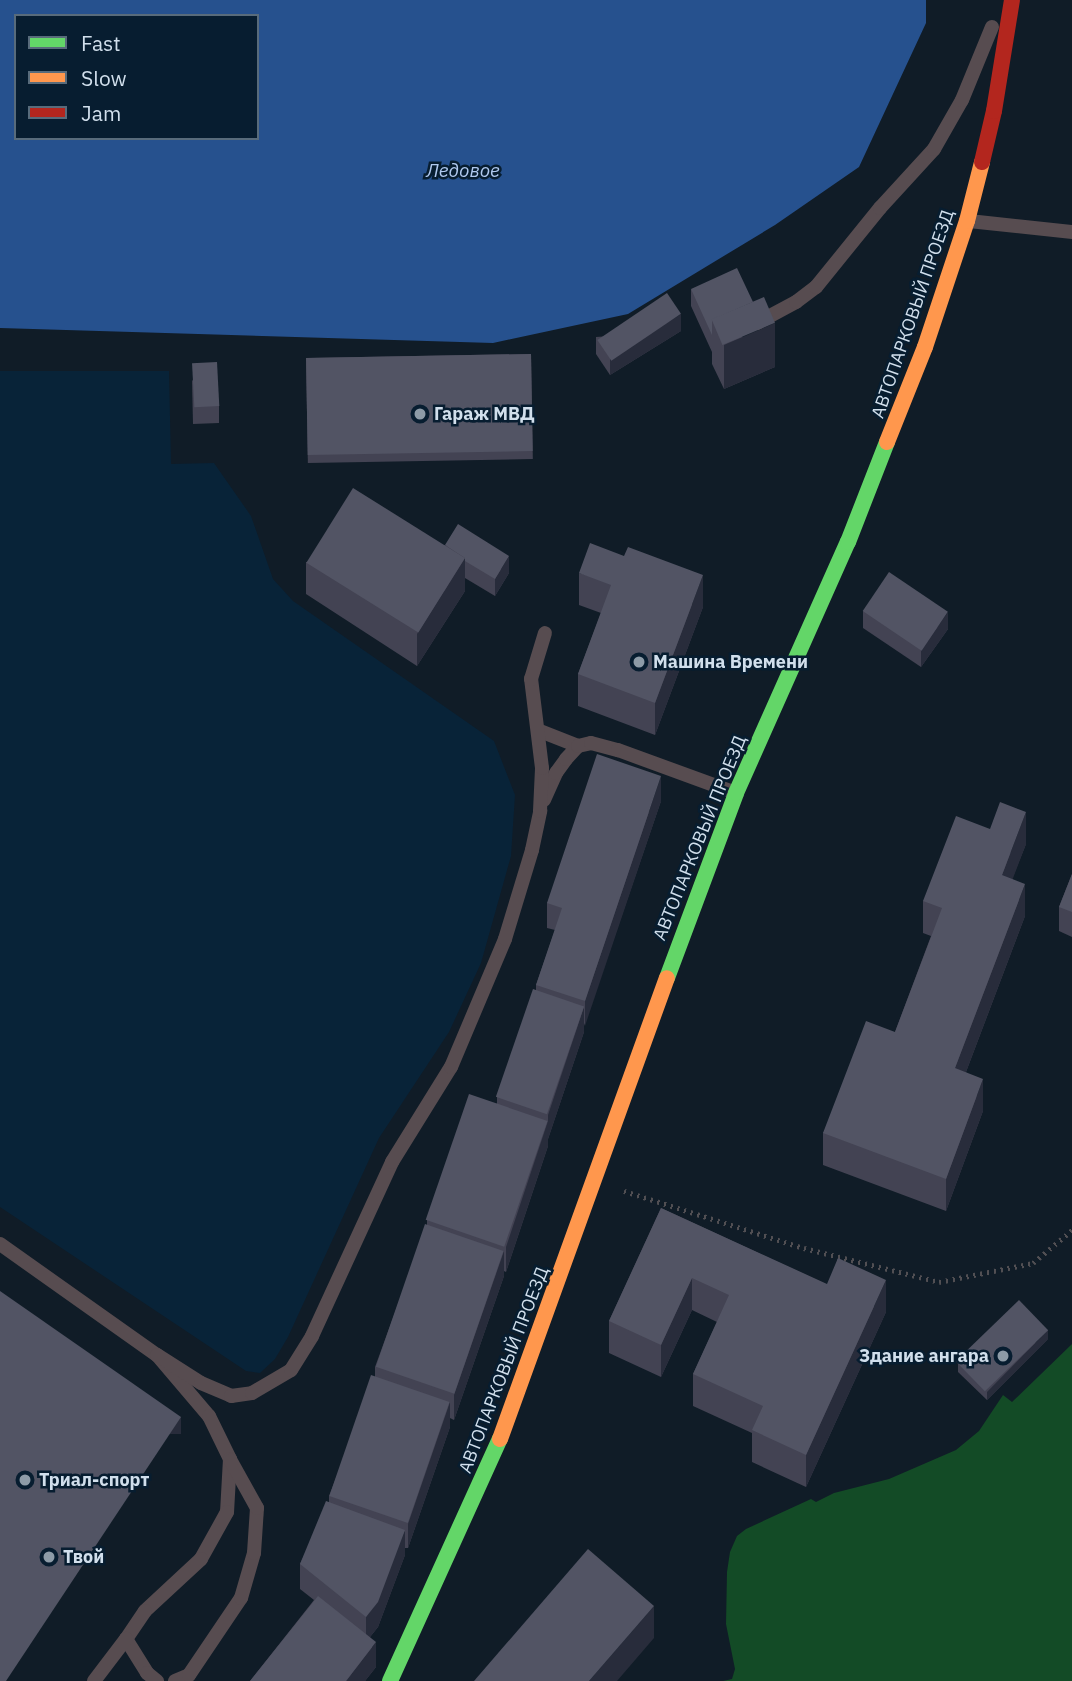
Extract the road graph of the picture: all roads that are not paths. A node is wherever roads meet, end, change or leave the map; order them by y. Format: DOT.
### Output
graph roads {
  1 [pos="1003,0"];
  2 [pos="1012,0"];
  3 [pos="967,221"];
  4 [pos="1072,232"];
  5 [pos="757,323"];
  6 [pos="545,633"];
  7 [pos="540,731"];
  8 [pos="578,746"];
  9 [pos="736,793"];
  10 [pos="540,811"];
  11 [pos="0,1244"];
  12 [pos="157,1355"];
  13 [pos="230,1459"];
  14 [pos="126,1639"];
  15 [pos="94,1681"];
  16 [pos="157,1681"];
  17 [pos="175,1681"];
  18 [pos="390,1681"];
  1 -- 5 [label="lane"];
  2 -- 3 [label="street, АВТОПАРКОВЫЙ ПРОЕЗД"];
  3 -- 4 [label="lane"];
  3 -- 9 [label="street, АВТОПАРКОВЫЙ ПРОЕЗД"];
  6 -- 7 [label="lane"];
  7 -- 8 [label="lane"];
  7 -- 10 [label="lane"];
  8 -- 9 [label="lane"];
  8 -- 10 [label="lane"];
  9 -- 18 [label="street, АВТОПАРКОВЫЙ ПРОЕЗД"];
  10 -- 12 [label="lane"];
  11 -- 12 [label="lane"];
  12 -- 13 [label="lane"];
  13 -- 14 [label="lane"];
  13 -- 17 [label="lane"];
  14 -- 15 [label="lane"];
  14 -- 16 [label="lane"];
}
